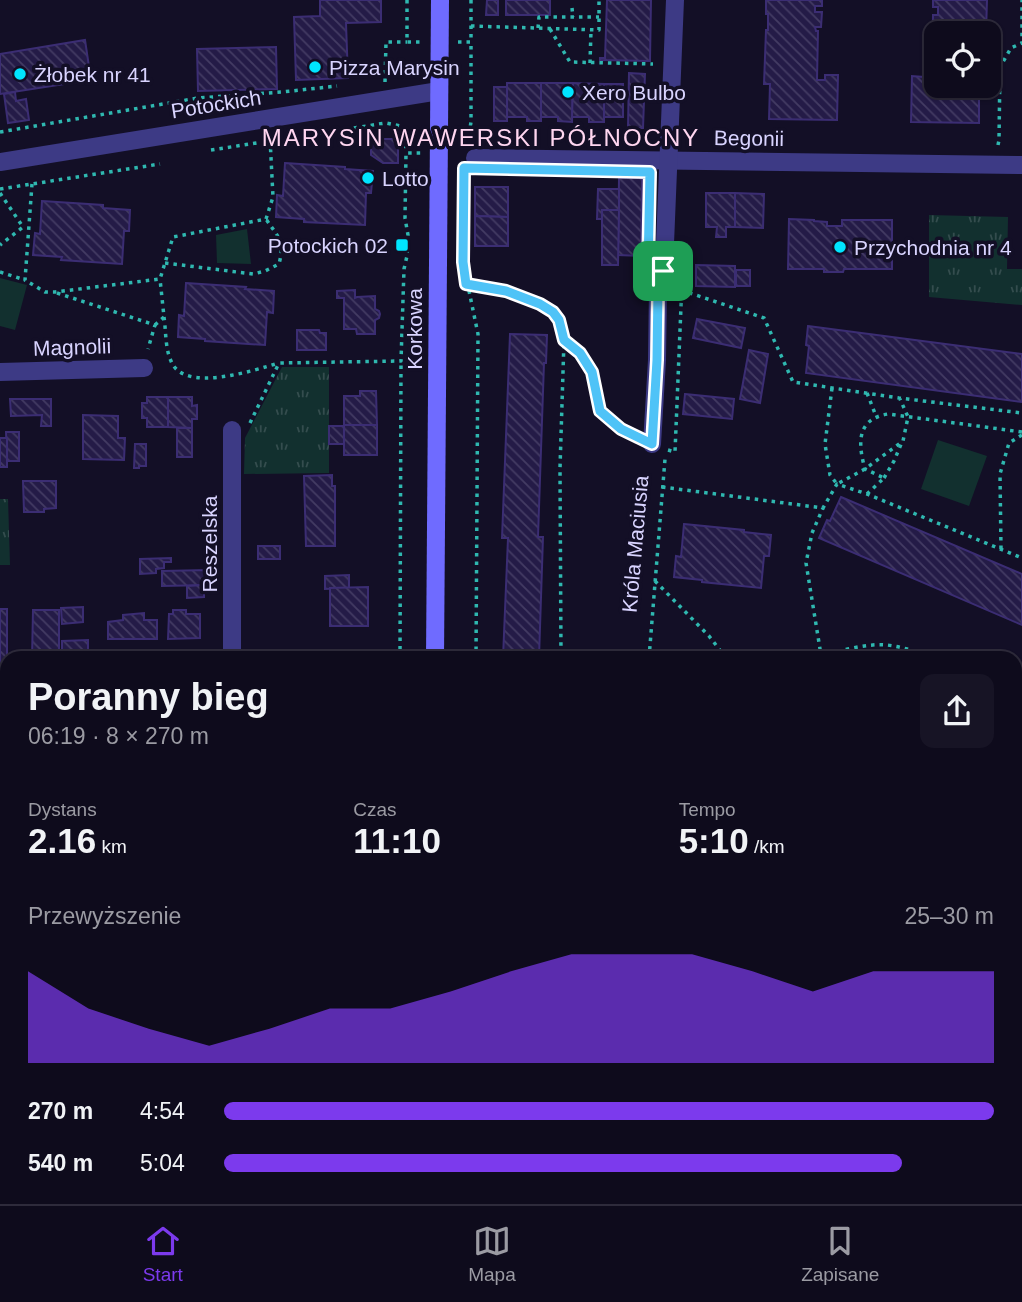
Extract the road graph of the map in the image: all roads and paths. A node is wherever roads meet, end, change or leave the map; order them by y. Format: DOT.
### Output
graph roads {
  1 [pos="440,0"];
  2 [pos="471,0"];
  3 [pos="599,0"];
  4 [pos="675,0"];
  5 [pos="1022,0"];
  6 [pos="572,8"];
  7 [pos="573,17"];
  8 [pos="599,17"];
  9 [pos="471,26"];
  10 [pos="538,28"];
  11 [pos="550,29"];
  12 [pos="591,30"];
  13 [pos="407,42"];
  14 [pos="471,42"];
  15 [pos="590,63"];
  16 [pos="653,64"];
  17 [pos="386,80"];
  18 [pos="347,85"];
  19 [pos="439,91"];
  20 [pos="269,118"];
  21 [pos="0,132"];
  22 [pos="270,141"];
  23 [pos="994,150"];
  24 [pos="201,151"];
  25 [pos="406,153"];
  26 [pos="439,153"];
  27 [pos="669,159"];
  28 [pos="0,162"];
  29 [pos="470,163"];
  30 [pos="160,164"];
  31 [pos="1022,165"];
  32 [pos="32,184"];
  33 [pos="0,191"];
  34 [pos="266,219"];
  35 [pos="23,227"];
  36 [pos="28,227"];
  37 [pos="0,245"];
  38 [pos="165,263"];
  39 [pos="0,272"];
  40 [pos="160,279"];
  41 [pos="25,280"];
  42 [pos="466,284"];
  43 [pos="681,290"];
  44 [pos="55,292"];
  45 [pos="164,317"];
  46 [pos="155,325"];
  47 [pos="564,340"];
  48 [pos="401,361"];
  49 [pos="279,363"];
  50 [pos="145,368"];
  51 [pos="0,372"];
  52 [pos="832,388"];
  53 [pos="867,393"];
  54 [pos="900,398"];
  55 [pos="1022,413"];
  56 [pos="876,416"];
  57 [pos="908,417"];
  58 [pos="232,430"];
  59 [pos="1022,433"];
  60 [pos="903,441"];
  61 [pos="652,444"];
  62 [pos="865,469"];
  63 [pos="884,478"];
  64 [pos="837,484"];
  65 [pos="662,487"];
  66 [pos="867,494"];
  67 [pos="823,508"];
  68 [pos="1001,549"];
  69 [pos="1022,558"];
  70 [pos="655,581"];
  71 [pos="232,651"];
  72 [pos="400,651"];
  73 [pos="435,651"];
  74 [pos="476,651"];
  75 [pos="561,651"];
  76 [pos="649,651"];
  77 [pos="721,651"];
  78 [pos="820,651"];
  79 [pos="846,651"];
  80 [pos="913,651"];
  1 -- 19 [label="street, Korkowa"];
  2 -- 9 [label="path"];
  3 -- 8 [label="path"];
  4 -- 27 [label="street"];
  5 -- 23 [label="path"];
  6 -- 7 [label="path"];
  7 -- 8 [label="path"];
  7 -- 10 [label="path"];
  8 -- 12 [label="path"];
  9 -- 10 [label="path"];
  9 -- 14 [label="path"];
  10 -- 11 [label="path"];
  11 -- 12 [label="path"];
  11 -- 15 [label="path"];
  12 -- 15 [label="path"];
  13 -- 17 [label="path"];
  15 -- 16 [label="path"];
  18 -- 21 [label="path"];
  19 -- 20 [label="street, Potockich"];
  19 -- 26 [label="street, Korkowa"];
  20 -- 22 [label="path"];
  20 -- 28 [label="street, Potockich"];
  22 -- 24 [label="path"];
  22 -- 25 [label="path"];
  22 -- 34 [label="path"];
  25 -- 26 [label="path"];
  25 -- 48 [label="path"];
  26 -- 73 [label="street, Korkowa"];
  27 -- 29 [label="street, Begonii"];
  27 -- 31 [label="street, Begonii"];
  27 -- 61 [label="street"];
  29 -- 42 [label="path"];
  30 -- 32 [label="path"];
  32 -- 33 [label="path"];
  32 -- 36 [label="path"];
  33 -- 35 [label="path"];
  34 -- 38 [label="path"];
  34 -- 38 [label="path"];
  35 -- 36 [label="path"];
  35 -- 37 [label="path"];
  36 -- 41 [label="path"];
  38 -- 40 [label="path"];
  39 -- 41 [label="path"];
  40 -- 44 [label="path"];
  40 -- 45 [label="path"];
  41 -- 44 [label="path"];
  42 -- 47 [label="path"];
  42 -- 74 [label="path"];
  43 -- 52 [label="path"];
  44 -- 46 [label="path"];
  45 -- 46 [label="path"];
  45 -- 49 [label="path"];
  46 -- 50 [label="path"];
  47 -- 61 [label="path"];
  47 -- 75 [label="path"];
  48 -- 49 [label="path"];
  48 -- 72 [label="path"];
  49 -- 58 [label="path"];
  50 -- 51 [label="street, Magnolii"];
  52 -- 53 [label="path"];
  52 -- 64 [label="path"];
  53 -- 54 [label="path"];
  53 -- 56 [label="path"];
  54 -- 55 [label="path"];
  54 -- 57 [label="path"];
  56 -- 57 [label="path"];
  56 -- 62 [label="path"];
  57 -- 59 [label="path"];
  57 -- 60 [label="path"];
  58 -- 71 [label="street, Reszelska"];
  59 -- 68 [label="path"];
  60 -- 62 [label="path"];
  60 -- 63 [label="path"];
  61 -- 65 [label="path, Króla Maciusia"];
  62 -- 63 [label="path"];
  62 -- 64 [label="path"];
  63 -- 66 [label="path"];
  64 -- 66 [label="path"];
  64 -- 67 [label="path"];
  65 -- 67 [label="path"];
  65 -- 70 [label="path, Króla Maciusia"];
  66 -- 68 [label="path"];
  67 -- 78 [label="path"];
  68 -- 69 [label="path"];
  70 -- 76 [label="path, Króla Maciusia"];
  70 -- 77 [label="path"];
  79 -- 80 [label="path"];
}
